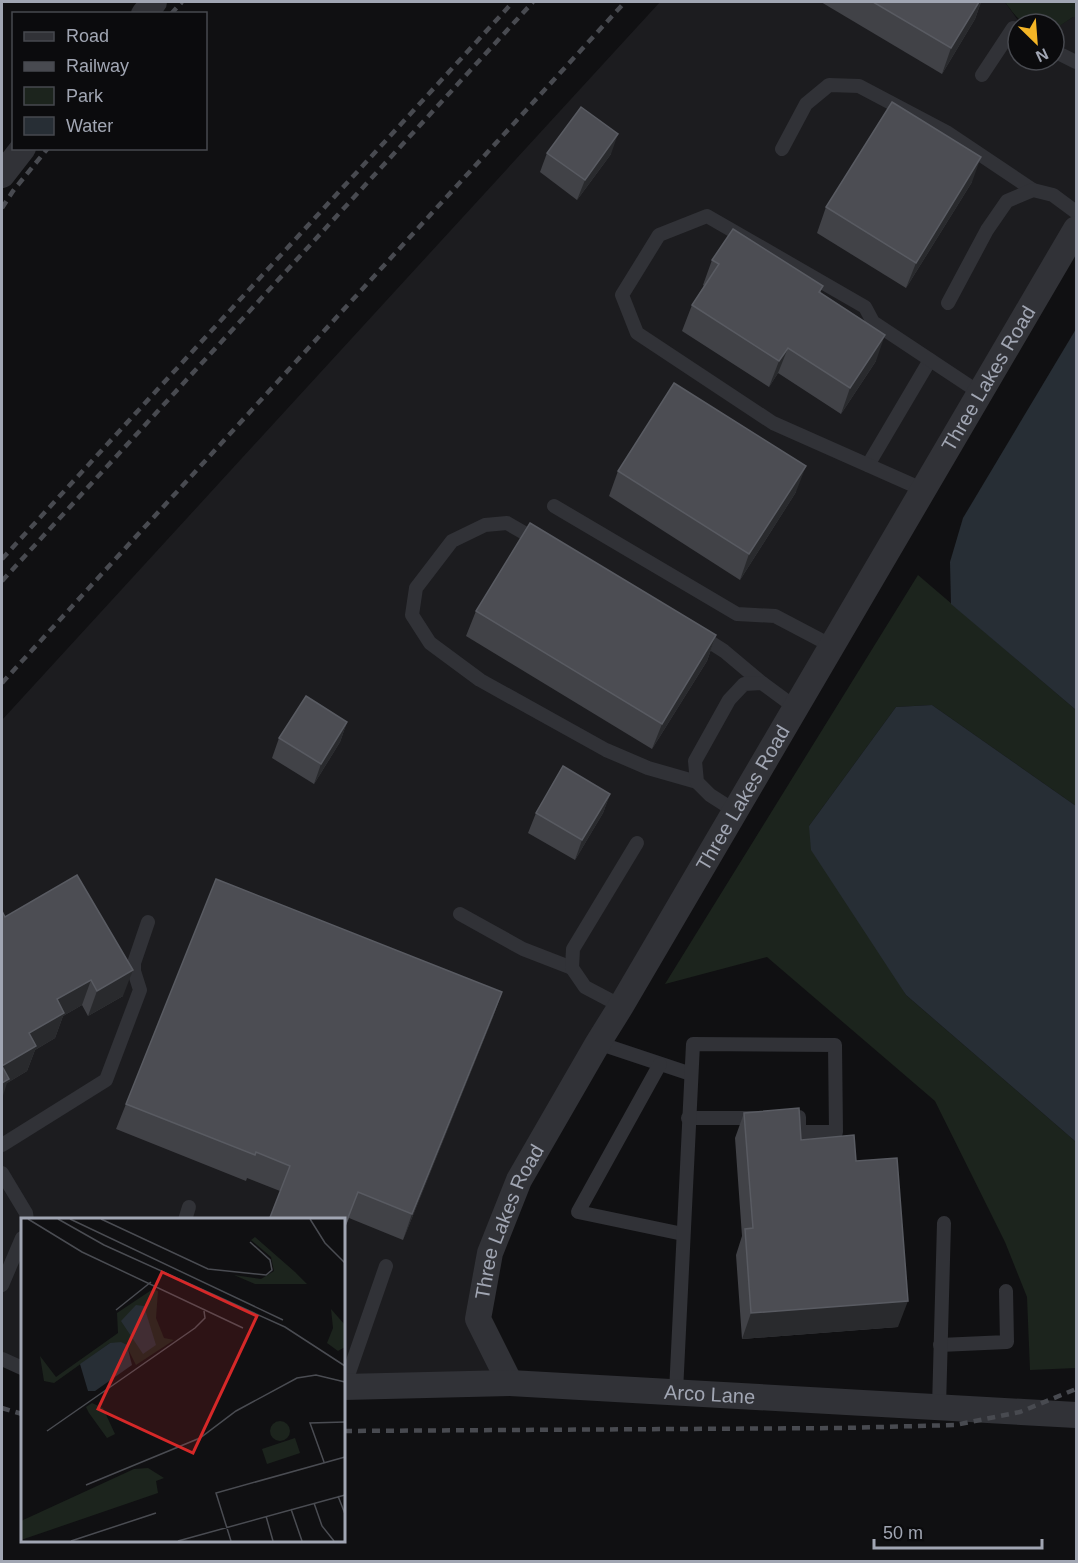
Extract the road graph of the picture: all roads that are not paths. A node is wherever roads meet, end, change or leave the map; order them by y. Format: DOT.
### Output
graph roads {
  1 [pos="1006,39"];
  2 [pos="982,75"];
  3 [pos="782,149"];
  4 [pos="21,150"];
  5 [pos="2,175"];
  6 [pos="1033,190"];
  7 [pos="1077,212"];
  8 [pos="1077,229"];
  9 [pos="948,303"];
  10 [pos="930,360"];
  11 [pos="980,393"];
  12 [pos="868,465"];
  13 [pos="924,490"];
  14 [pos="554,506"];
  15 [pos="555,552"];
  16 [pos="685,627"];
  17 [pos="832,646"];
  18 [pos="762,683"];
  19 [pos="796,708"];
  20 [pos="697,782"];
  21 [pos="735,812"];
  22 [pos="637,843"];
  23 [pos="460,914"];
  24 [pos="148,922"];
  25 [pos="572,968"];
  26 [pos="621,1006"];
  27 [pos="598,1043"];
  28 [pos="660,1064"];
  29 [pos="691,1074"];
  30 [pos="688,1118"];
  31 [pos="2,1145"];
  32 [pos="2,1173"];
  33 [pos="27,1218"];
  34 [pos="944,1223"];
  35 [pos="683,1234"];
  36 [pos="21,1240"];
  37 [pos="386,1266"];
  38 [pos="2,1286"];
  39 [pos="1006,1291"];
  40 [pos="940,1345"];
  41 [pos="2,1359"];
  42 [pos="21,1368"];
  43 [pos="510,1383"];
  44 [pos="345,1384"];
  45 [pos="345,1387"];
  46 [pos="676,1392"];
  47 [pos="939,1407"];
  48 [pos="1077,1415"];
  1 -- 2 [label="lane"];
  3 -- 6 [label="lane"];
  4 -- 5 [label="street"];
  6 -- 7 [label="lane"];
  6 -- 9 [label="lane"];
  8 -- 11 [label="street, Three Lakes Road"];
  10 -- 11 [label="lane"];
  10 -- 12 [label="lane"];
  10 -- 12 [label="lane"];
  11 -- 13 [label="street, Three Lakes Road"];
  12 -- 13 [label="lane"];
  13 -- 17 [label="street, Three Lakes Road"];
  14 -- 17 [label="lane"];
  15 -- 20 [label="lane"];
  16 -- 18 [label="lane"];
  17 -- 19 [label="street, Three Lakes Road"];
  18 -- 19 [label="lane"];
  18 -- 20 [label="lane"];
  19 -- 21 [label="street, Three Lakes Road"];
  20 -- 21 [label="lane"];
  21 -- 26 [label="street, Three Lakes Road"];
  22 -- 25 [label="lane"];
  23 -- 25 [label="lane"];
  24 -- 31 [label="lane"];
  25 -- 26 [label="lane"];
  26 -- 27 [label="street, Three Lakes Road"];
  27 -- 28 [label="lane"];
  27 -- 43 [label="street, Three Lakes Road"];
  28 -- 29 [label="lane"];
  28 -- 35 [label="lane"];
  29 -- 30 [label="lane"];
  29 -- 30 [label="lane"];
  30 -- 35 [label="lane"];
  32 -- 33 [label="lane"];
  34 -- 40 [label="lane"];
  35 -- 46 [label="lane"];
  36 -- 38 [label="lane"];
  37 -- 44 [label="lane"];
  39 -- 40 [label="lane"];
  40 -- 47 [label="lane"];
  41 -- 42 [label="lane"];
  43 -- 45 [label="street, Arco Lane"];
  43 -- 46 [label="street, Arco Lane"];
  46 -- 47 [label="street, Arco Lane"];
  47 -- 48 [label="street, Arco Lane"];
}
